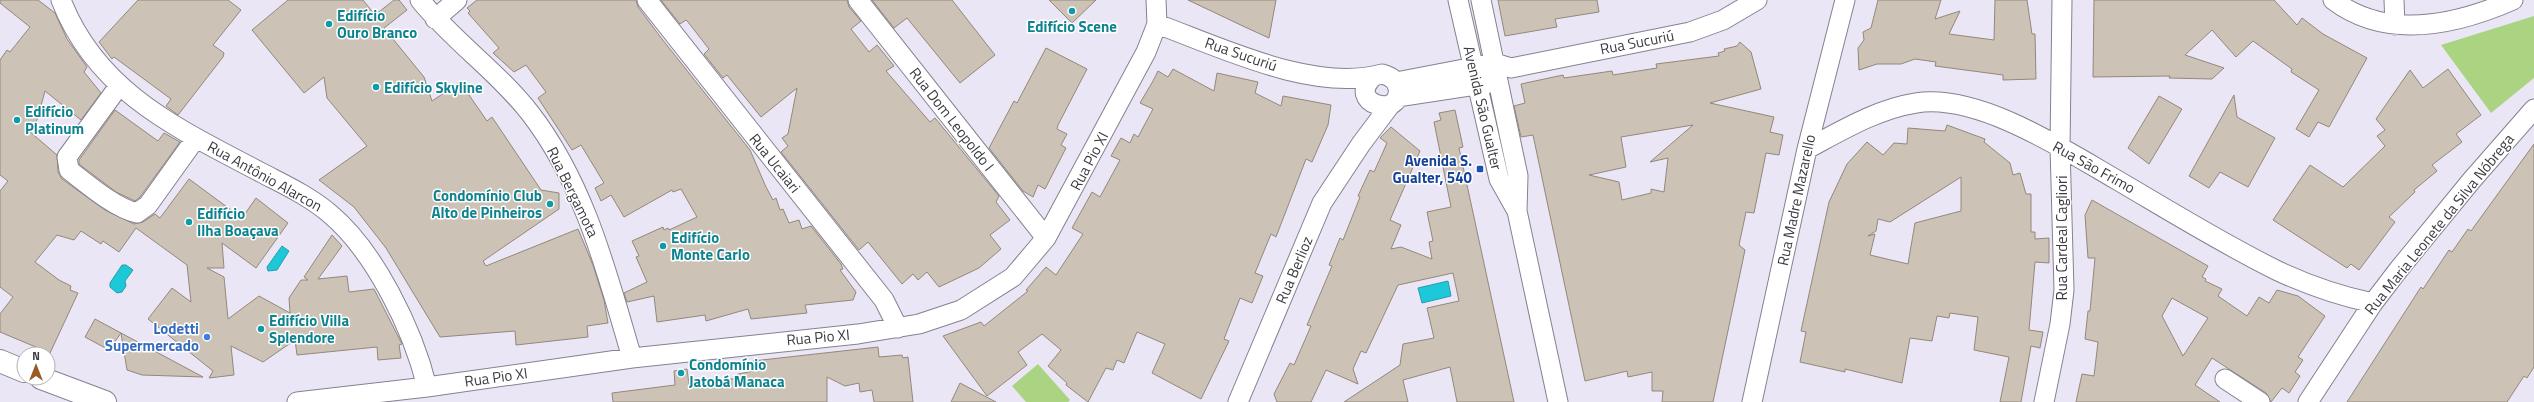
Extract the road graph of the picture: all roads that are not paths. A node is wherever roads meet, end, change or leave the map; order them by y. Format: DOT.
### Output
graph roads {
  1 [pos="61,0"];
  2 [pos="420,0"];
  3 [pos="457,0"];
  4 [pos="647,0"];
  5 [pos="858,0"];
  6 [pos="1156,0"];
  7 [pos="1458,0"];
  8 [pos="1480,0"];
  9 [pos="1757,0"];
  10 [pos="1845,0"];
  11 [pos="2062,0"];
  12 [pos="2333,0"];
  13 [pos="2394,0"];
  14 [pos="2512,0"];
  15 [pos="435,19"];
  16 [pos="1157,24"];
  17 [pos="2395,26"];
  18 [pos="1501,70"];
  19 [pos="1475,76"];
  20 [pos="1328,78"];
  21 [pos="119,86"];
  22 [pos="1385,97"];
  23 [pos="2534,109"];
  24 [pos="196,138"];
  25 [pos="2060,147"];
  26 [pos="1807,149"];
  27 [pos="1517,211"];
  28 [pos="1046,238"];
  29 [pos="2373,303"];
  30 [pos="898,328"];
  31 [pos="632,358"];
  32 [pos="0,361"];
  33 [pos="16,368"];
  34 [pos="2225,379"];
  35 [pos="56,384"];
  36 [pos="427,387"];
  37 [pos="105,402"];
  38 [pos="297,402"];
  39 [pos="1238,402"];
  40 [pos="1558,402"];
  41 [pos="1752,402"];
  42 [pos="2044,402"];
  43 [pos="2260,402"];
  44 [pos="2308,402"];
  1 -- 21 [label="street, Rua Antônio Alarcon"];
  2 -- 15 [label="street, Rua Bergamota"];
  3 -- 15 [label="street"];
  4 -- 30 [label="street, Rua Ucaiari"];
  5 -- 28 [label="street, Rua Dom Leopoldo I"];
  6 -- 16 [label="street, Rua Pio XI"];
  7 -- 19 [label="street, Avenida São Gualter"];
  8 -- 18 [label="street, Avenida São Gualter"];
  9 -- 18 [label="street, Rua Sucuriú"];
  10 -- 26 [label="street, Rua Madre Mazarello"];
  11 -- 25 [label="street, Rua Cardeal Cagliori"];
  12 -- 17 [label="street"];
  13 -- 17 [label="street"];
  14 -- 17 [label="street"];
  15 -- 31 [label="street, Rua Bergamota"];
  16 -- 20 [label="street, Rua Sucuriú"];
  16 -- 28 [label="street, Rua Pio XI"];
  18 -- 19 [label="street, Rua Sucuriú"];
  18 -- 27 [label="street, Avenida São Gualter"];
  19 -- 22 [label="street, Rua Sucuriú"];
  19 -- 27 [label="street, Avenida São Gualter"];
  20 -- 22 [label="street, Rua Sucuriú"];
  20 -- 22 [label="street, Rua Sucuriú"];
  21 -- 24 [label="street, Rua Antônio Alarcon"];
  21 -- 24 [label="street"];
  22 -- 39 [label="street, Rua Berlioz"];
  23 -- 29 [label="street, Rua Maria Leonete da Silva Nóbrega"];
  24 -- 36 [label="street, Rua Antônio Alarcon"];
  25 -- 26 [label="street, Rua São Frimo"];
  25 -- 29 [label="street, Rua São Frimo"];
  25 -- 42 [label="street, Rua Cardeal Cagliori"];
  26 -- 41 [label="street, Rua Madre Mazarello"];
  27 -- 40 [label="street, Avenida São Gualter"];
  28 -- 30 [label="street, Rua Pio XI"];
  29 -- 44 [label="street, Rua Maria Leonete da Silva Nóbrega"];
  30 -- 31 [label="street, Rua Pio XI"];
  31 -- 36 [label="street, Rua Pio XI"];
  32 -- 33 [label="main road"];
  34 -- 43 [label="street"];
  35 -- 37 [label="main road"];
  36 -- 38 [label="street, Rua Pio XI"];
}
